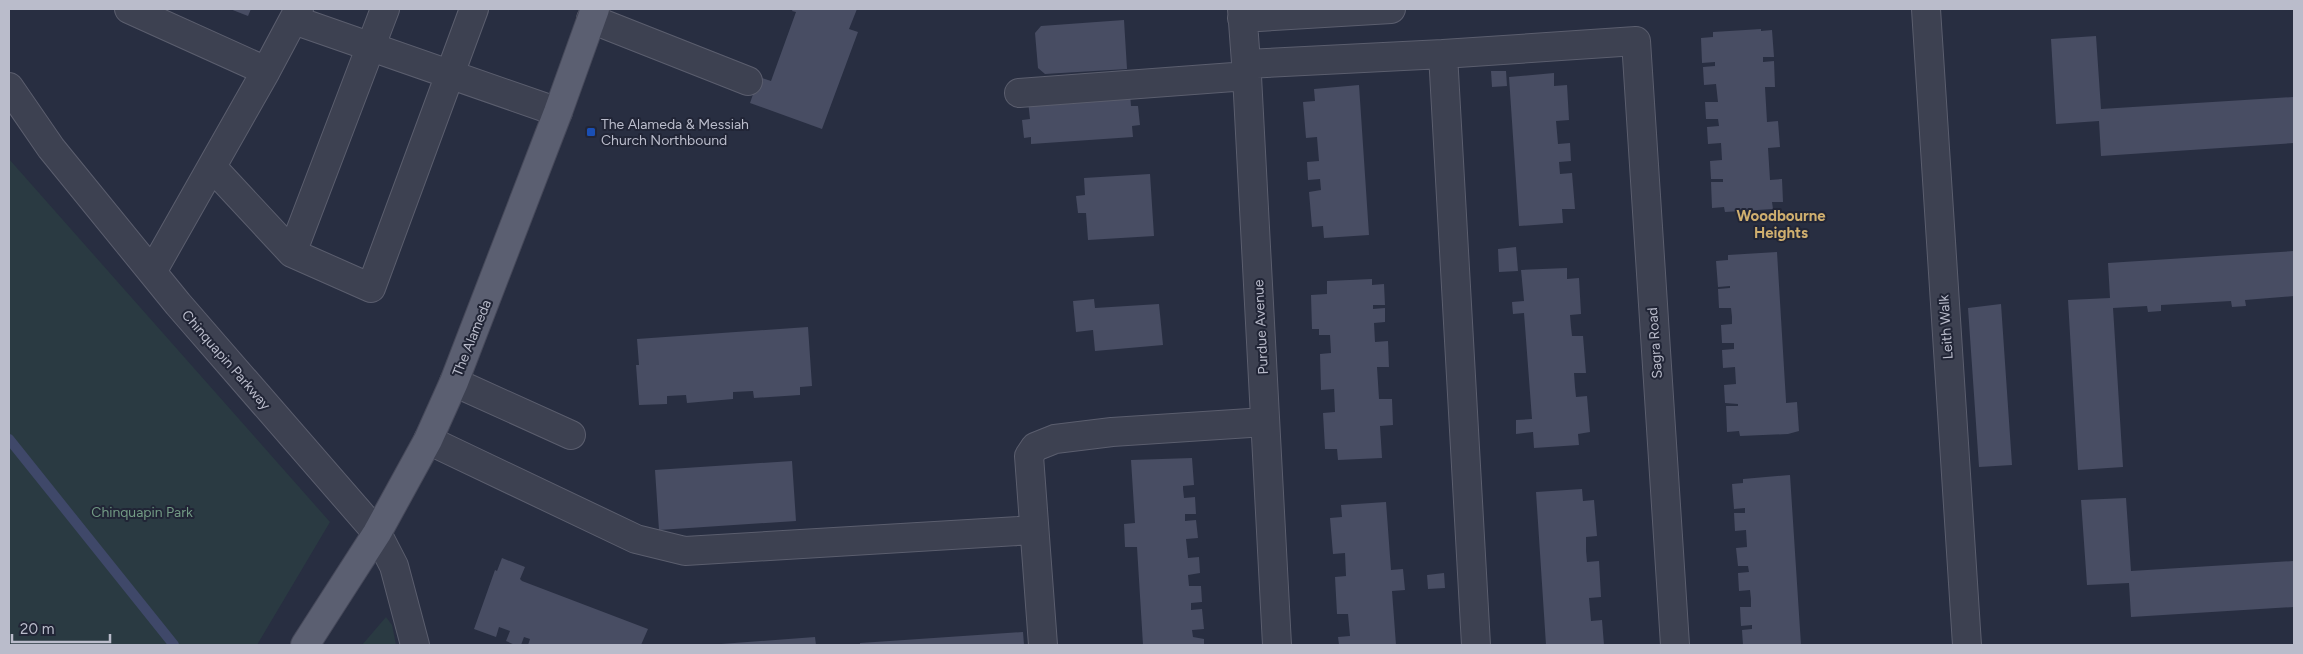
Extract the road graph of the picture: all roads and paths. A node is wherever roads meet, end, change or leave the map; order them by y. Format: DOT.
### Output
graph roads {
  1 [pos="129,9"];
  2 [pos="384,9"];
  3 [pos="474,9"];
  4 [pos="1391,9"];
  5 [pos="1926,9"];
  6 [pos="1242,13"];
  7 [pos="296,14"];
  8 [pos="593,14"];
  9 [pos="370,47"];
  10 [pos="1443,54"];
  11 [pos="1246,70"];
  12 [pos="266,71"];
  13 [pos="450,74"];
  14 [pos="748,81"];
  15 [pos="9,87"];
  16 [pos="1019,93"];
  17 [pos="558,112"];
  18 [pos="212,167"];
  19 [pos="292,253"];
  20 [pos="152,272"];
  21 [pos="454,382"];
  22 [pos="1266,422"];
  23 [pos="572,435"];
  24 [pos="428,440"];
  25 [pos="1034,530"];
  26 [pos="377,533"];
  27 [pos="306,645"];
  28 [pos="415,645"];
  29 [pos="1043,645"];
  30 [pos="1277,645"];
  31 [pos="1476,645"];
  32 [pos="1675,645"];
  33 [pos="1967,645"];
  1 -- 12 [label="street"];
  2 -- 9 [label="street"];
  3 -- 13 [label="street"];
  4 -- 6 [label="street"];
  5 -- 33 [label="street, Leith Walk"];
  6 -- 11 [label="street, Purdue Avenue"];
  7 -- 9 [label="street"];
  7 -- 12 [label="street"];
  8 -- 14 [label="street"];
  8 -- 17 [label="main road, The Alameda"];
  9 -- 13 [label="street"];
  9 -- 19 [label="street"];
  10 -- 11 [label="street"];
  10 -- 31 [label="street"];
  10 -- 32 [label="street, Sagra Road"];
  11 -- 16 [label="street"];
  11 -- 22 [label="street, Purdue Avenue"];
  12 -- 18 [label="street"];
  13 -- 17 [label="street"];
  13 -- 19 [label="street"];
  15 -- 20 [label="street, Chinquapin Parkway"];
  17 -- 21 [label="main road, The Alameda"];
  18 -- 19 [label="street"];
  18 -- 20 [label="street"];
  20 -- 26 [label="street, Chinquapin Parkway"];
  21 -- 23 [label="street"];
  21 -- 24 [label="main road, The Alameda"];
  22 -- 25 [label="street"];
  22 -- 30 [label="street, Purdue Avenue"];
  24 -- 25 [label="street"];
  24 -- 26 [label="main road, The Alameda"];
  25 -- 29 [label="street"];
  26 -- 27 [label="main road, The Alameda"];
  26 -- 28 [label="street, Chinquapin Parkway"];
}
